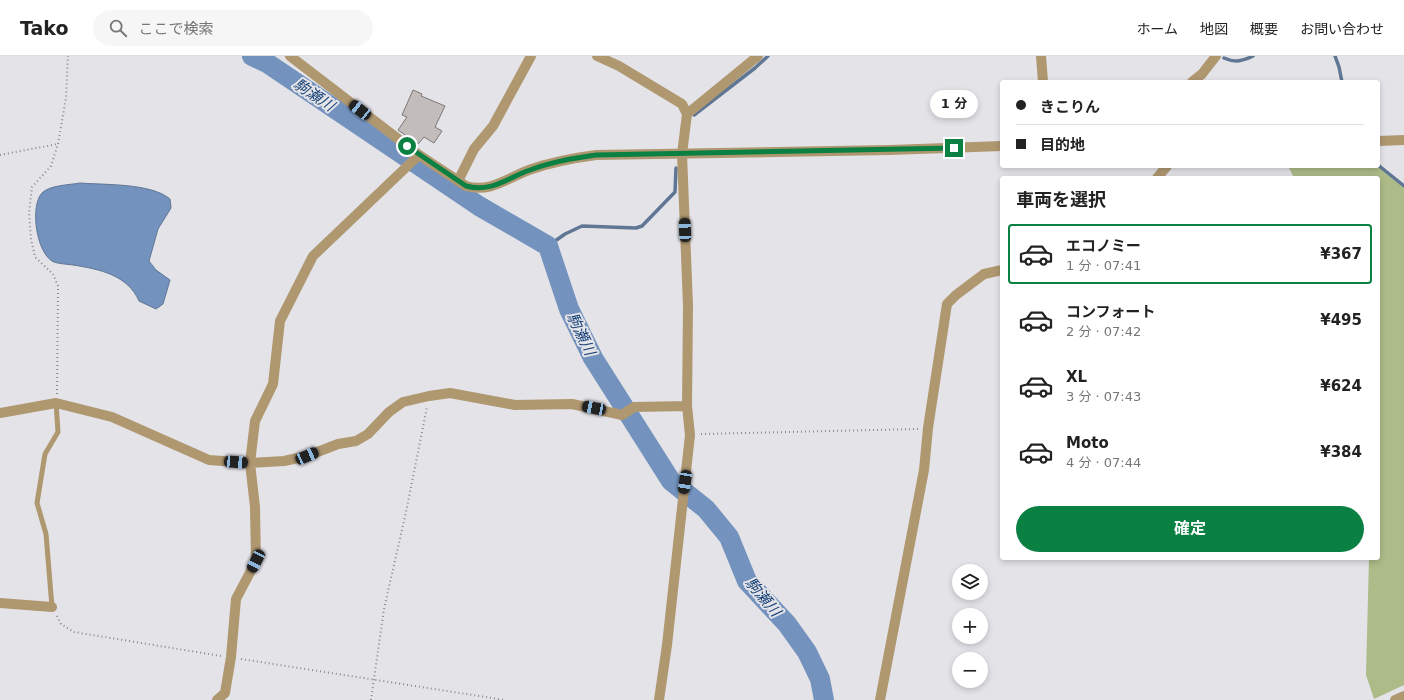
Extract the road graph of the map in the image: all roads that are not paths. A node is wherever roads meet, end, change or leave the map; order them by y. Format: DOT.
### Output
graph roads {
  1 [pos="290,56"];
  2 [pos="532,56"];
  3 [pos="597,56"];
  4 [pos="758,56"];
  5 [pos="1041,56"];
  6 [pos="1216,56"];
  7 [pos="1043,80"];
  8 [pos="1194,80"];
  9 [pos="687,114"];
  10 [pos="1404,140"];
  11 [pos="1380,141"];
  12 [pos="1000,146"];
  13 [pos="682,154"];
  14 [pos="418,155"];
  15 [pos="458,181"];
  16 [pos="1000,270"];
  17 [pos="56,403"];
  18 [pos="687,406"];
  19 [pos="0,413"];
  20 [pos="250,463"];
  21 [pos="0,603"];
  22 [pos="52,607"];
  23 [pos="1404,696"];
  24 [pos="217,700"];
  25 [pos="659,700"];
  26 [pos="880,700"];
  27 [pos="1395,700"];
  1 -- 14 [label="street"];
  2 -- 15 [label="street"];
  3 -- 9 [label="street"];
  4 -- 9 [label="street"];
  5 -- 7 [label="street"];
  6 -- 8 [label="street"];
  9 -- 13 [label="street"];
  10 -- 11 [label="street"];
  12 -- 13 [label="street"];
  13 -- 15 [label="street"];
  13 -- 18 [label="street"];
  14 -- 15 [label="street"];
  14 -- 20 [label="street"];
  16 -- 26 [label="street"];
  17 -- 19 [label="street"];
  17 -- 20 [label="street"];
  17 -- 22 [label="lane"];
  18 -- 20 [label="street"];
  18 -- 25 [label="street"];
  20 -- 24 [label="street"];
  21 -- 22 [label="street"];
  23 -- 27 [label="street"];
}
